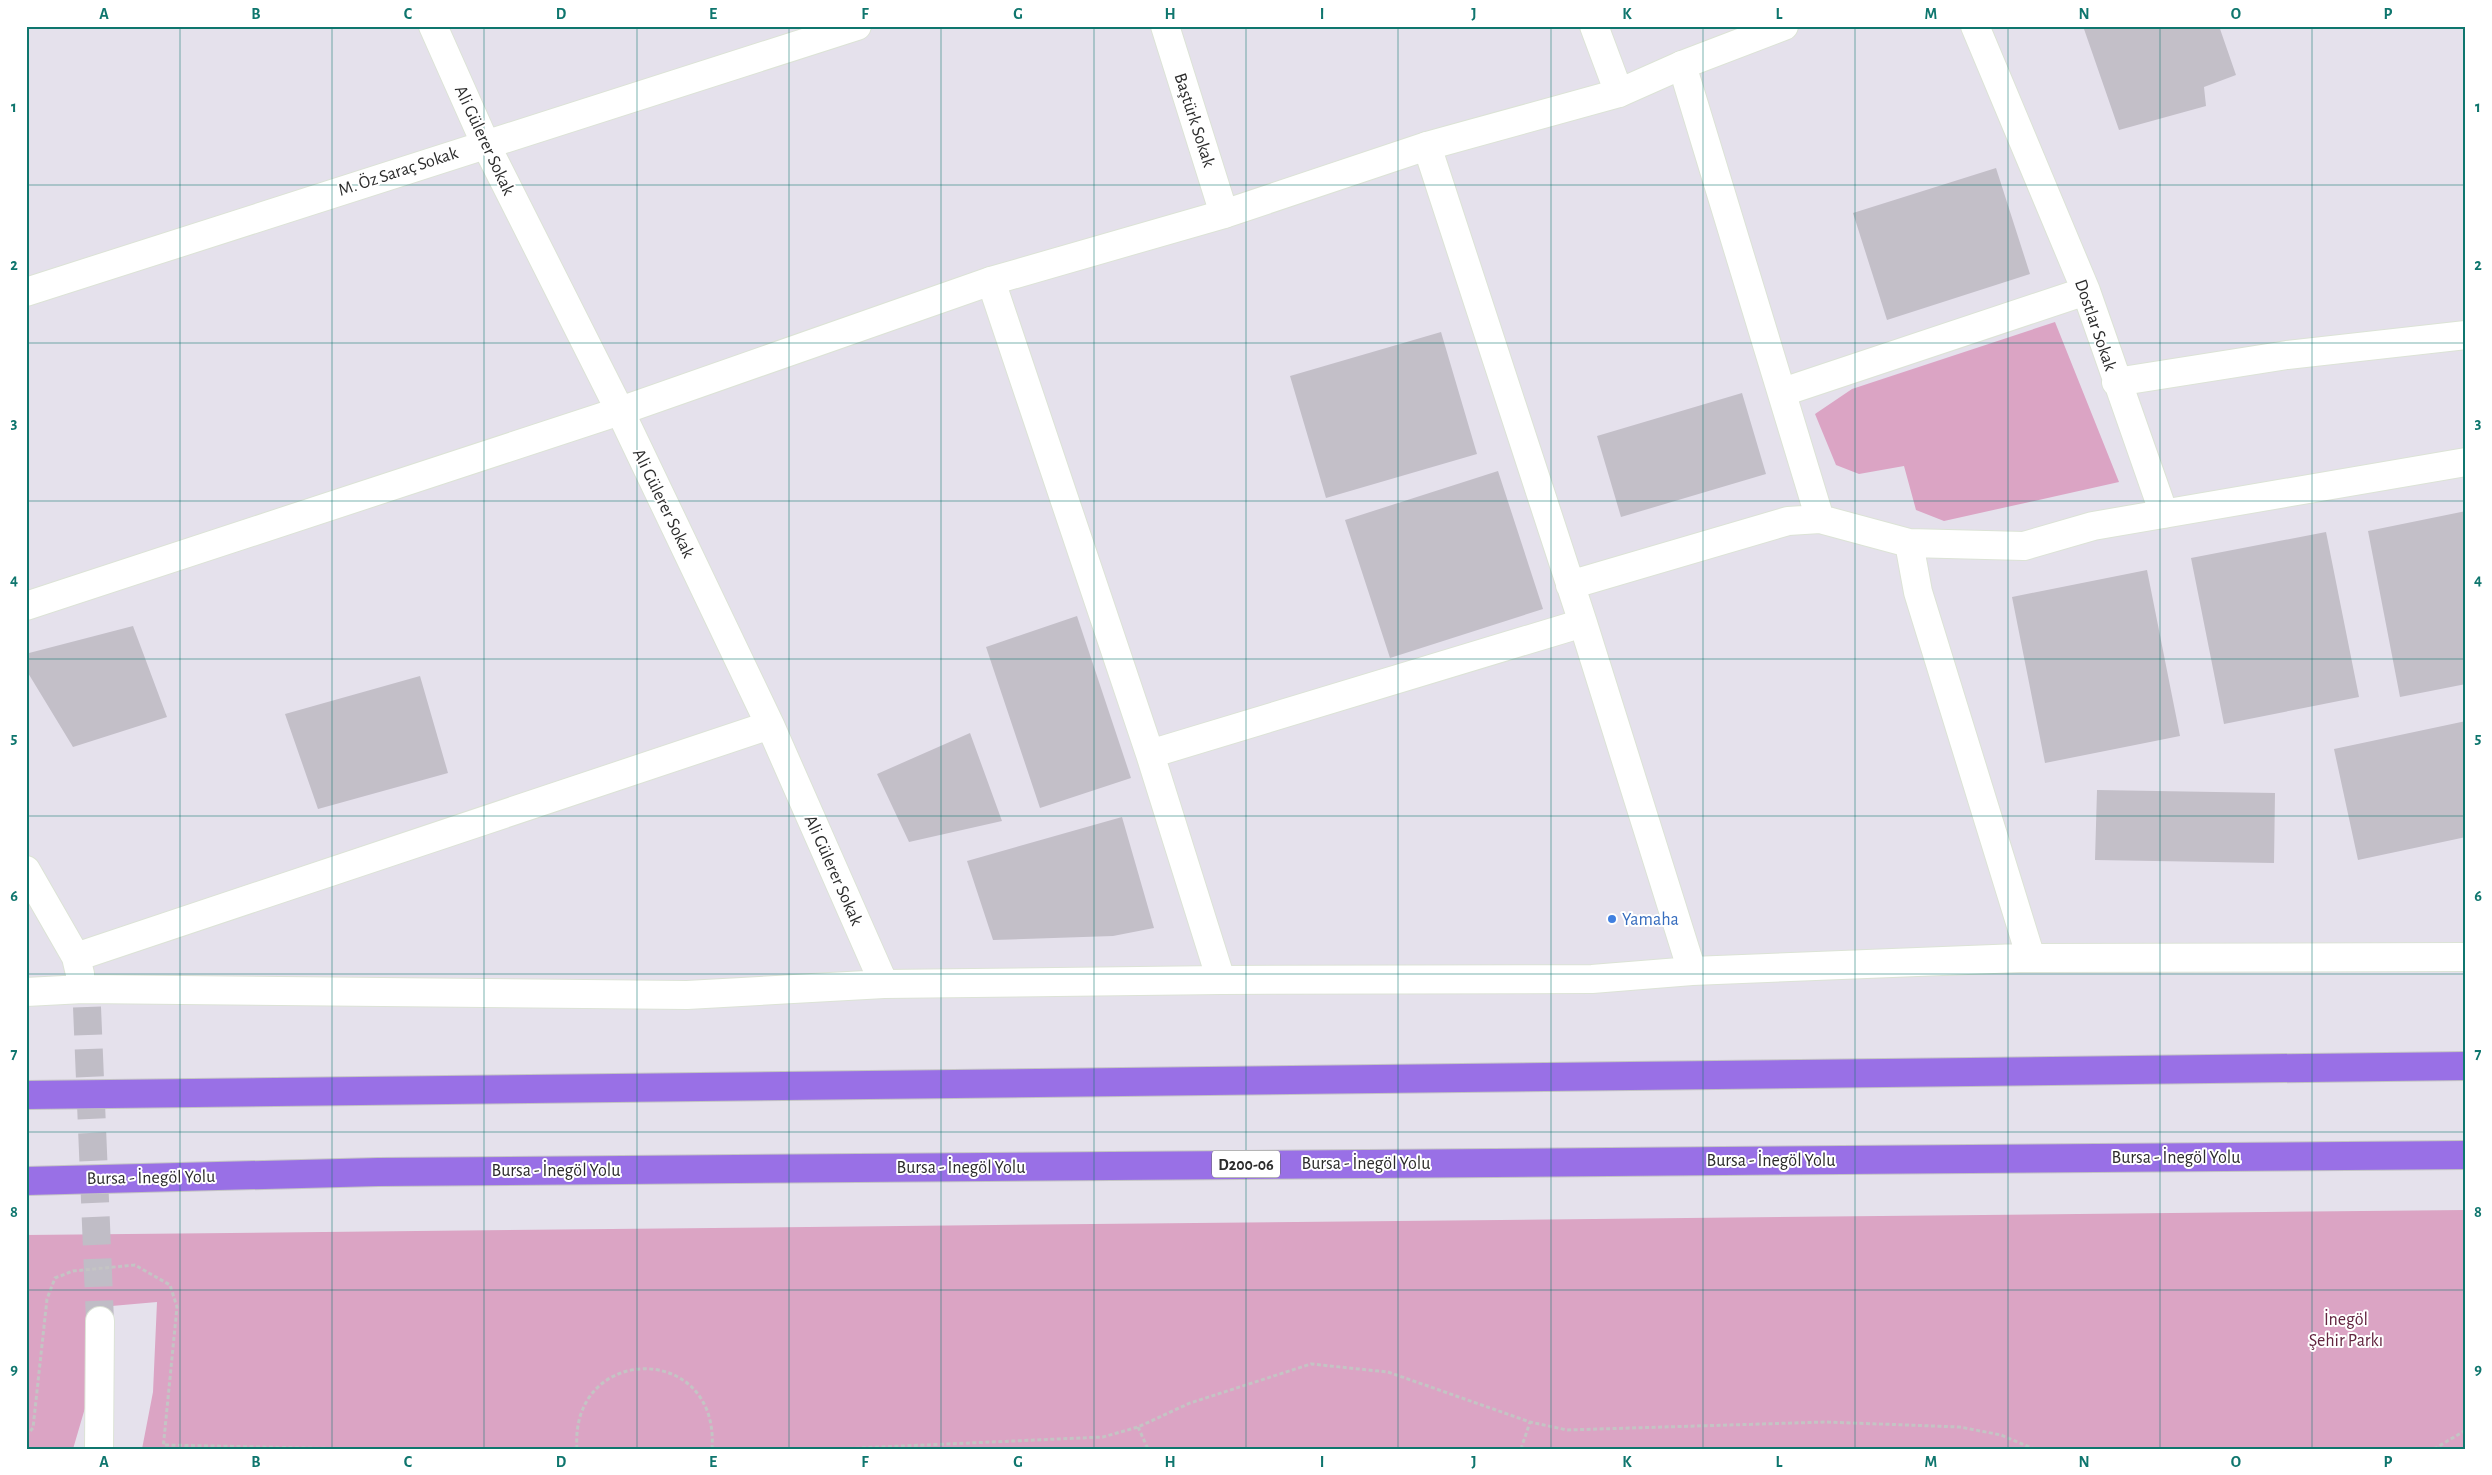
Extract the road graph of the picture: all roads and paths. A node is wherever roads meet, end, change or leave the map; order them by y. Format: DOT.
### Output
graph roads {
  1 [pos="432,26"];
  2 [pos="857,26"];
  3 [pos="1165,26"];
  4 [pos="1594,26"];
  5 [pos="1784,26"];
  6 [pos="1975,26"];
  7 [pos="1682,65"];
  8 [pos="1619,93"];
  9 [pos="485,144"];
  10 [pos="1427,146"];
  11 [pos="1224,214"];
  12 [pos="991,282"];
  13 [pos="2086,291"];
  14 [pos="26,292"];
  15 [pos="2466,335"];
  16 [pos="2116,382"];
  17 [pos="1782,392"];
  18 [pos="620,411"];
  19 [pos="2466,462"];
  20 [pos="2164,514"];
  21 [pos="1820,519"];
  22 [pos="1909,543"];
  23 [pos="1570,585"];
  24 [pos="26,606"];
  25 [pos="1583,623"];
  26 [pos="770,725"];
  27 [pos="1150,754"];
  28 [pos="26,870"];
  29 [pos="76,957"];
  30 [pos="2466,957"];
  31 [pos="2031,958"];
  32 [pos="1692,971"];
  33 [pos="1221,980"];
  34 [pos="884,984"];
  35 [pos="26,992"];
  36 [pos="85,998"];
  37 [pos="2466,1066"];
  38 [pos="26,1095"];
  39 [pos="2466,1154"];
  40 [pos="26,1180"];
  41 [pos="100,1321"];
  42 [pos="1530,1422"];
  43 [pos="1138,1428"];
  44 [pos="2466,1430"];
  45 [pos="165,1445"];
  46 [pos="98,1449"];
  47 [pos="355,1449"];
  48 [pos="578,1449"];
  49 [pos="712,1449"];
  50 [pos="836,1449"];
  51 [pos="1148,1449"];
  52 [pos="1521,1449"];
  53 [pos="2034,1449"];
  54 [pos="2434,1449"];
  1 -- 9 [label="street, Ali Gülerer Sokak"];
  2 -- 9 [label="street, M. Öz Saraç Sokak"];
  3 -- 11 [label="street, Baştürk Sokak"];
  4 -- 8 [label="street"];
  5 -- 7 [label="street"];
  6 -- 13 [label="street, Dostlar Sokak"];
  7 -- 8 [label="street"];
  7 -- 17 [label="street"];
  8 -- 10 [label="street"];
  9 -- 14 [label="street, M. Öz Saraç Sokak"];
  9 -- 18 [label="street, Ali Gülerer Sokak"];
  10 -- 11 [label="street"];
  10 -- 23 [label="street"];
  11 -- 12 [label="street"];
  12 -- 18 [label="street"];
  12 -- 27 [label="street"];
  13 -- 16 [label="street, Dostlar Sokak"];
  13 -- 17 [label="street"];
  15 -- 16 [label="street, Dostlar Sokak"];
  16 -- 20 [label="street"];
  17 -- 21 [label="street"];
  18 -- 24 [label="street"];
  18 -- 26 [label="street, Ali Gülerer Sokak"];
  19 -- 20 [label="street"];
  20 -- 22 [label="street"];
  21 -- 22 [label="street"];
  21 -- 23 [label="street"];
  22 -- 31 [label="street"];
  23 -- 25 [label="street"];
  25 -- 27 [label="street"];
  25 -- 32 [label="street"];
  26 -- 29 [label="street"];
  26 -- 34 [label="street, Ali Gülerer Sokak"];
  27 -- 33 [label="street"];
  28 -- 29 [label="street"];
  29 -- 36 [label="street"];
  30 -- 31 [label="street"];
  31 -- 32 [label="street"];
  32 -- 33 [label="street"];
  33 -- 34 [label="street"];
  34 -- 36 [label="street"];
  35 -- 36 [label="street"];
  37 -- 38 [label="highway"];
  39 -- 40 [label="highway, Bursa - İnegöl Yolu / D200-06"];
  41 -- 46 [label="street"];
  42 -- 43 [label="path"];
  42 -- 52 [label="path"];
  42 -- 53 [label="path"];
  43 -- 50 [label="path"];
  43 -- 51 [label="path"];
  44 -- 54 [label="path"];
  45 -- 47 [label="path"];
  48 -- 49 [label="path"];
}
